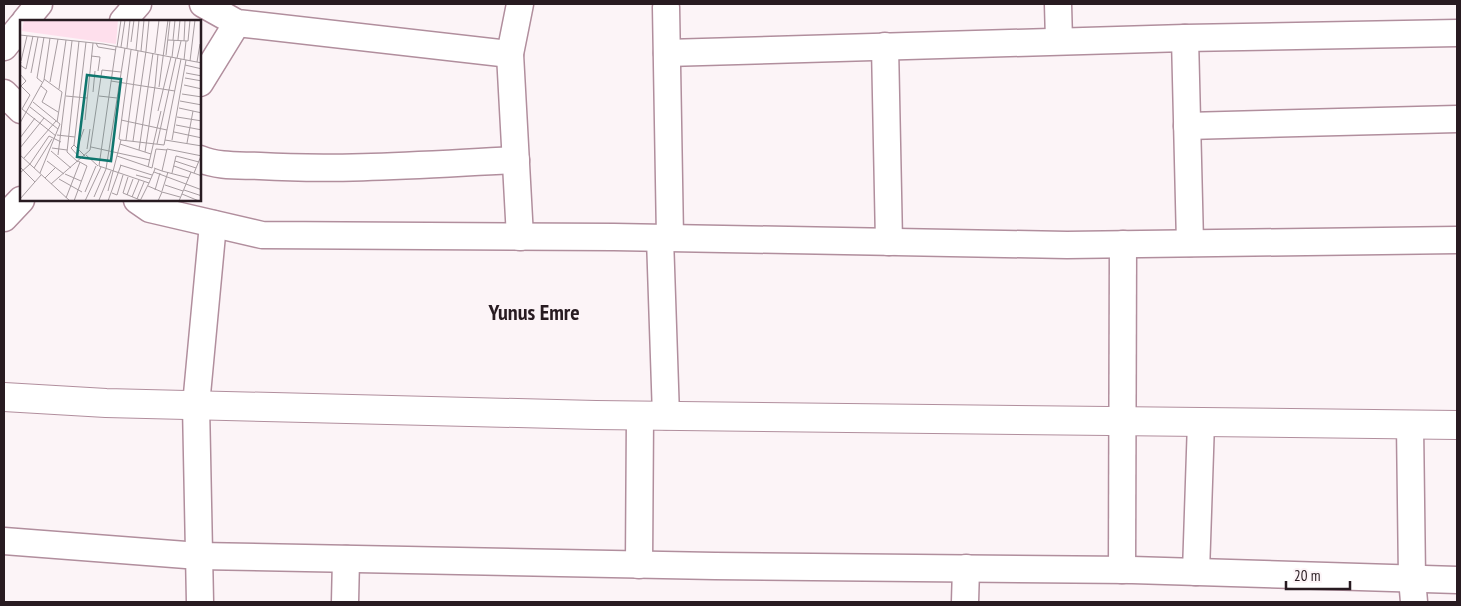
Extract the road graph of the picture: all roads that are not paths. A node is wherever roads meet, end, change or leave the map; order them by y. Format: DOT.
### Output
graph roads {
  1 [pos="39,4"];
  2 [pos="138,4"];
  3 [pos="203,4"];
  4 [pos="520,4"];
  5 [pos="1058,4"];
  6 [pos="666,7"];
  7 [pos="26,20"];
  8 [pos="124,20"];
  9 [pos="238,24"];
  10 [pos="20,27"];
  11 [pos="1457,33"];
  12 [pos="1185,38"];
  13 [pos="1059,42"];
  14 [pos="885,46"];
  15 [pos="4,47"];
  16 [pos="667,53"];
  17 [pos="510,54"];
  18 [pos="201,81"];
  19 [pos="4,93"];
  20 [pos="20,109"];
  21 [pos="1457,119"];
  22 [pos="1187,126"];
  23 [pos="201,159"];
  24 [pos="516,160"];
  25 [pos="20,201"];
  26 [pos="138,201"];
  27 [pos="4,218"];
  28 [pos="213,224"];
  29 [pos="520,237"];
  30 [pos="665,238"];
  31 [pos="1457,240"];
  32 [pos="889,242"];
  33 [pos="1190,243"];
  34 [pos="1123,244"];
  35 [pos="4,397"];
  36 [pos="196,405"];
  37 [pos="653,416"];
  38 [pos="1122,421"];
  39 [pos="1201,422"];
  40 [pos="1410,424"];
  41 [pos="1457,425"];
  42 [pos="4,540"];
  43 [pos="199,556"];
  44 [pos="346,559"];
  45 [pos="638,565"];
  46 [pos="966,568"];
  47 [pos="1122,570"];
  48 [pos="1196,572"];
  49 [pos="1457,580"];
  50 [pos="1413,590"];
  51 [pos="200,602"];
  52 [pos="345,602"];
  53 [pos="966,602"];
  1 -- 7 [label="street"];
  2 -- 8 [label="street"];
  3 -- 9 [label="street"];
  4 -- 17 [label="street"];
  5 -- 13 [label="street"];
  6 -- 16 [label="street"];
  9 -- 17 [label="street"];
  9 -- 18 [label="street"];
  10 -- 15 [label="street"];
  11 -- 12 [label="street"];
  12 -- 13 [label="street"];
  12 -- 22 [label="street"];
  13 -- 14 [label="street"];
  14 -- 16 [label="street"];
  14 -- 32 [label="street"];
  16 -- 30 [label="street"];
  17 -- 24 [label="street"];
  19 -- 20 [label="street"];
  21 -- 22 [label="street"];
  22 -- 33 [label="street"];
  23 -- 24 [label="street"];
  24 -- 29 [label="street"];
  25 -- 27 [label="street"];
  26 -- 28 [label="street"];
  28 -- 29 [label="street"];
  28 -- 36 [label="street"];
  29 -- 30 [label="street"];
  30 -- 32 [label="street"];
  30 -- 37 [label="street"];
  31 -- 33 [label="street"];
  32 -- 34 [label="street"];
  33 -- 34 [label="street"];
  34 -- 38 [label="street"];
  35 -- 36 [label="main road"];
  36 -- 37 [label="main road"];
  36 -- 43 [label="street"];
  37 -- 38 [label="main road"];
  37 -- 45 [label="street"];
  38 -- 39 [label="main road"];
  38 -- 47 [label="street"];
  39 -- 40 [label="main road"];
  39 -- 48 [label="street"];
  40 -- 41 [label="main road"];
  40 -- 50 [label="street"];
  42 -- 43 [label="street"];
  43 -- 44 [label="street"];
  43 -- 51 [label="street"];
  44 -- 45 [label="street"];
  44 -- 52 [label="street"];
  45 -- 46 [label="street"];
  46 -- 47 [label="street"];
  46 -- 53 [label="street"];
  47 -- 48 [label="street"];
  48 -- 50 [label="street"];
  49 -- 50 [label="street"];
}
